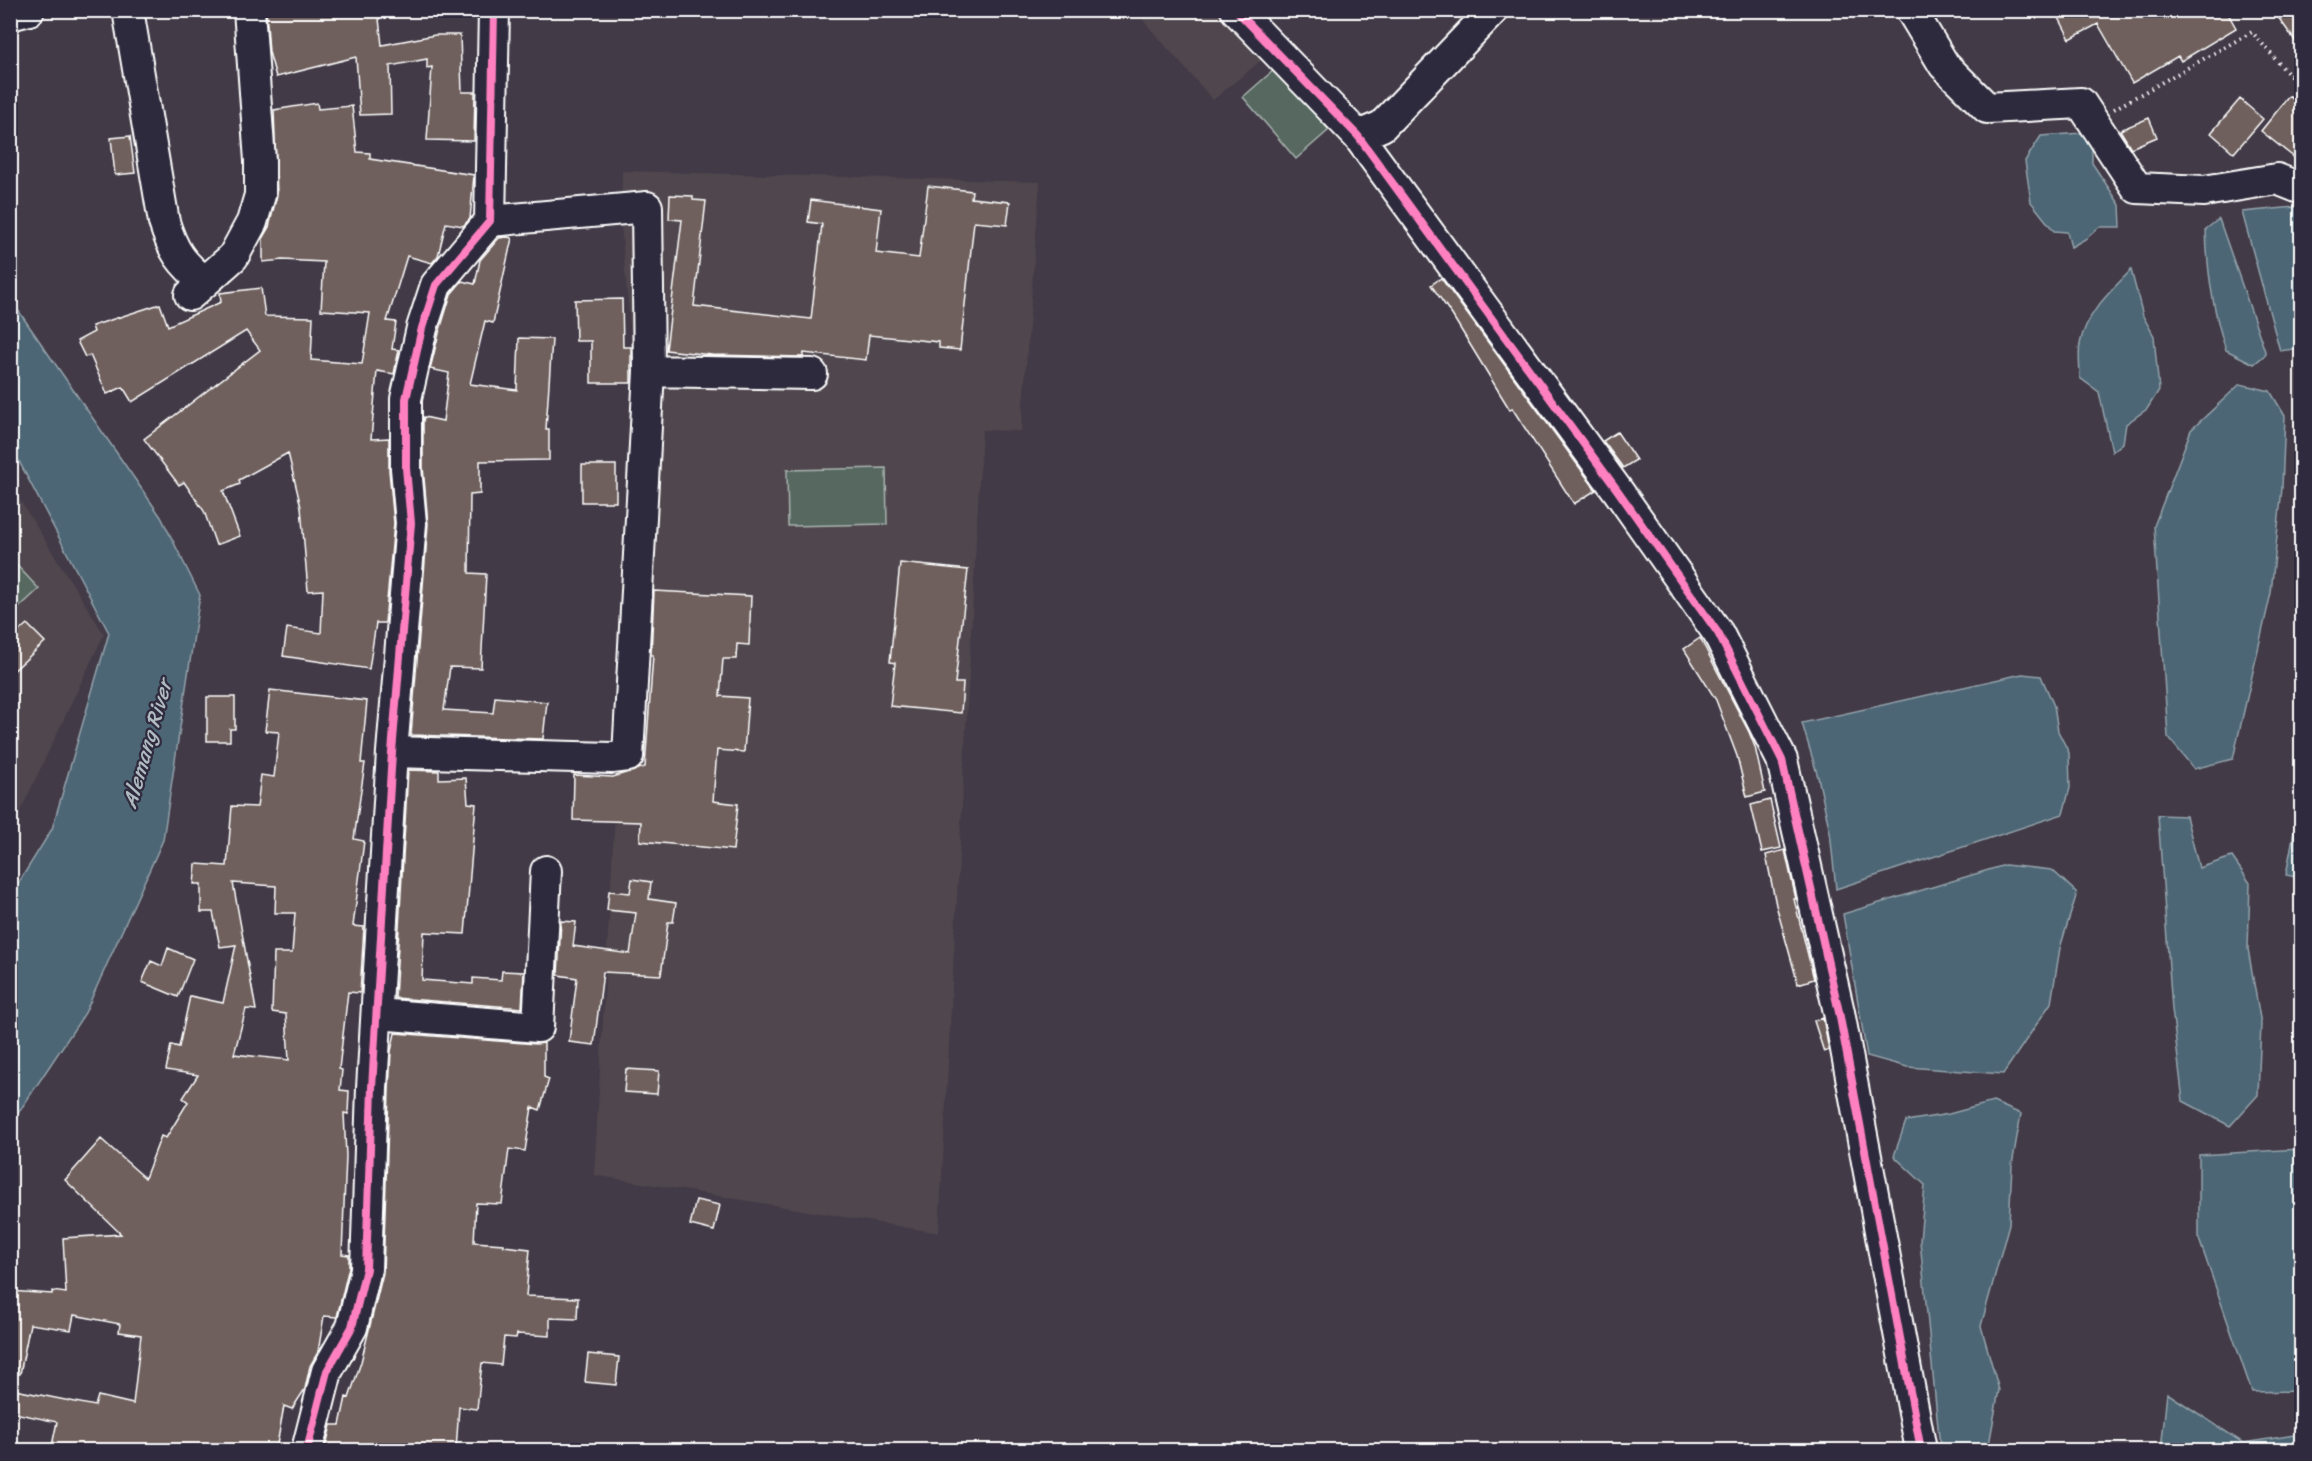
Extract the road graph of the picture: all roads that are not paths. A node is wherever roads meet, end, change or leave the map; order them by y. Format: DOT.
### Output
graph roads {
  1 [pos="29,10"];
  2 [pos="128,10"];
  3 [pos="249,10"];
  4 [pos="494,10"];
  5 [pos="1236,10"];
  6 [pos="1493,10"];
  7 [pos="1911,10"];
  8 [pos="10,15"];
  9 [pos="1358,136"];
  10 [pos="2301,189"];
  11 [pos="490,221"];
  12 [pos="649,371"];
  13 [pos="812,374"];
  14 [pos="392,752"];
  15 [pos="546,871"];
  16 [pos="377,1014"];
  17 [pos="307,1450"];
  18 [pos="1921,1450"];
  1 -- 8 [label="street"];
  2 -- 3 [label="street"];
  4 -- 11 [label="street"];
  5 -- 9 [label="street"];
  6 -- 9 [label="street"];
  7 -- 10 [label="street"];
  9 -- 18 [label="street"];
  11 -- 12 [label="street"];
  11 -- 14 [label="street"];
  12 -- 13 [label="street"];
  12 -- 14 [label="street"];
  14 -- 16 [label="street"];
  15 -- 16 [label="street"];
  16 -- 17 [label="street"];
}
